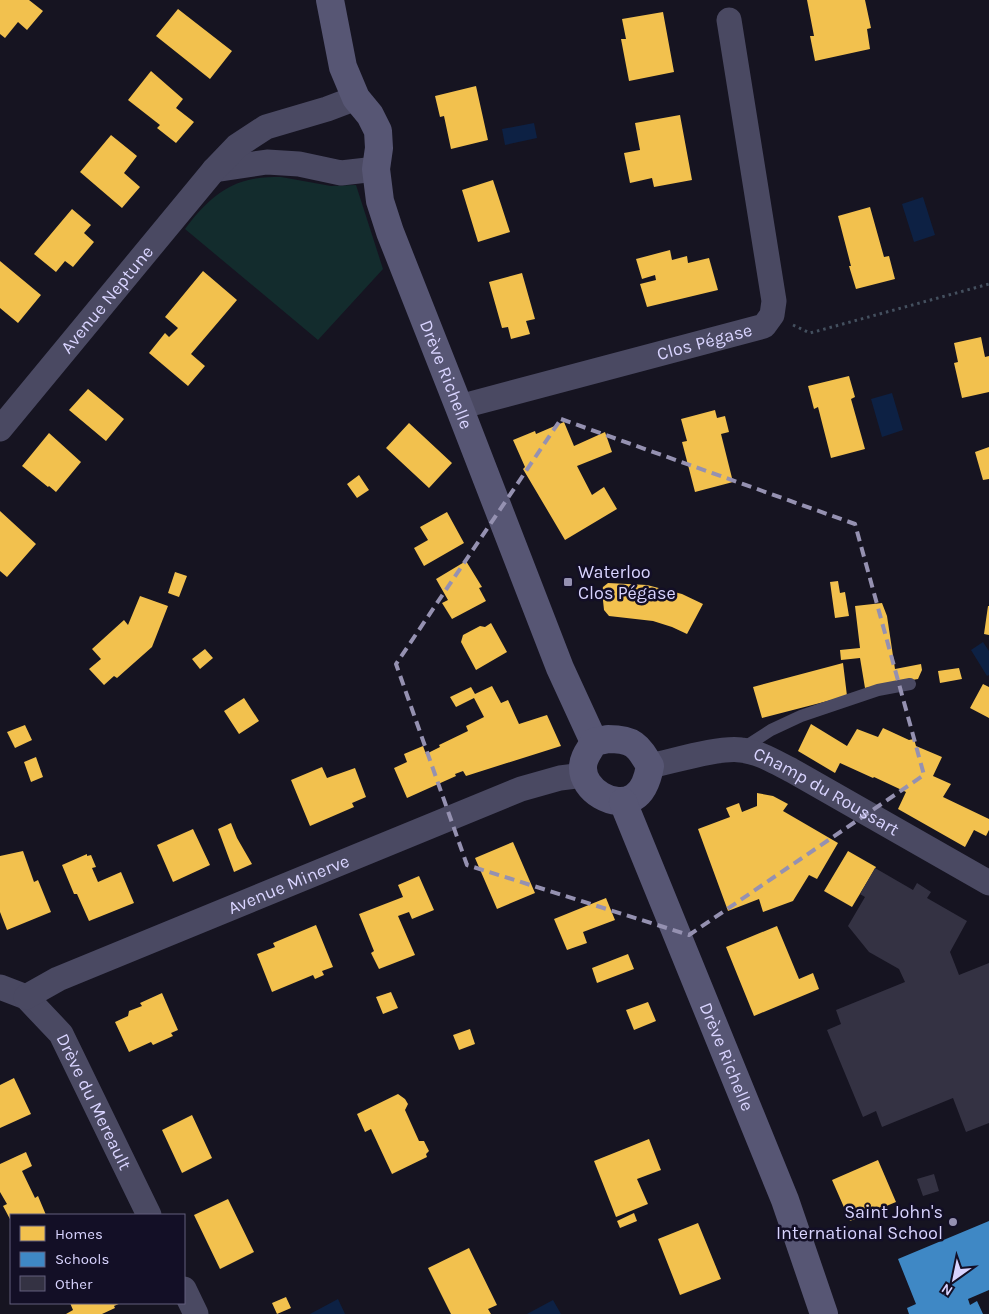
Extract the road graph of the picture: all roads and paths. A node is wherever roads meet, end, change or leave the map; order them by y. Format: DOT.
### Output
graph roads {
  1 [pos="330,0"];
  2 [pos="729,20"];
  3 [pos="356,98"];
  4 [pos="376,169"];
  5 [pos="214,170"];
  6 [pos="989,284"];
  7 [pos="772,315"];
  8 [pos="459,407"];
  9 [pos="0,429"];
  10 [pos="910,684"];
  11 [pos="594,742"];
  12 [pos="740,750"];
  13 [pos="650,766"];
  14 [pos="584,775"];
  15 [pos="623,802"];
  16 [pos="989,883"];
  17 [pos="0,987"];
  18 [pos="26,997"];
  19 [pos="148,1214"];
  20 [pos="185,1290"];
  21 [pos="196,1314"];
  22 [pos="824,1314"];
  1 -- 3 [label="street, Drève Richelle"];
  2 -- 7 [label="street, Clos Pégase"];
  3 -- 4 [label="street, Drève Richelle"];
  3 -- 5 [label="street, Avenue Neptune"];
  4 -- 5 [label="street"];
  4 -- 8 [label="street, Drève Richelle"];
  5 -- 9 [label="street, Avenue Neptune"];
  6 -- 7 [label="path"];
  7 -- 8 [label="street, Clos Pégase"];
  8 -- 11 [label="street, Drève Richelle"];
  10 -- 12 [label="lane"];
  11 -- 13 [label="street"];
  11 -- 14 [label="street"];
  12 -- 13 [label="street, Champ du Roussart"];
  12 -- 16 [label="street, Champ du Roussart"];
  13 -- 15 [label="street"];
  14 -- 15 [label="street"];
  14 -- 18 [label="street, Avenue Minerve"];
  15 -- 22 [label="street, Drève Richelle"];
  17 -- 18 [label="street"];
  18 -- 19 [label="street, Drève du Mereault"];
  20 -- 21 [label="street"];
}
